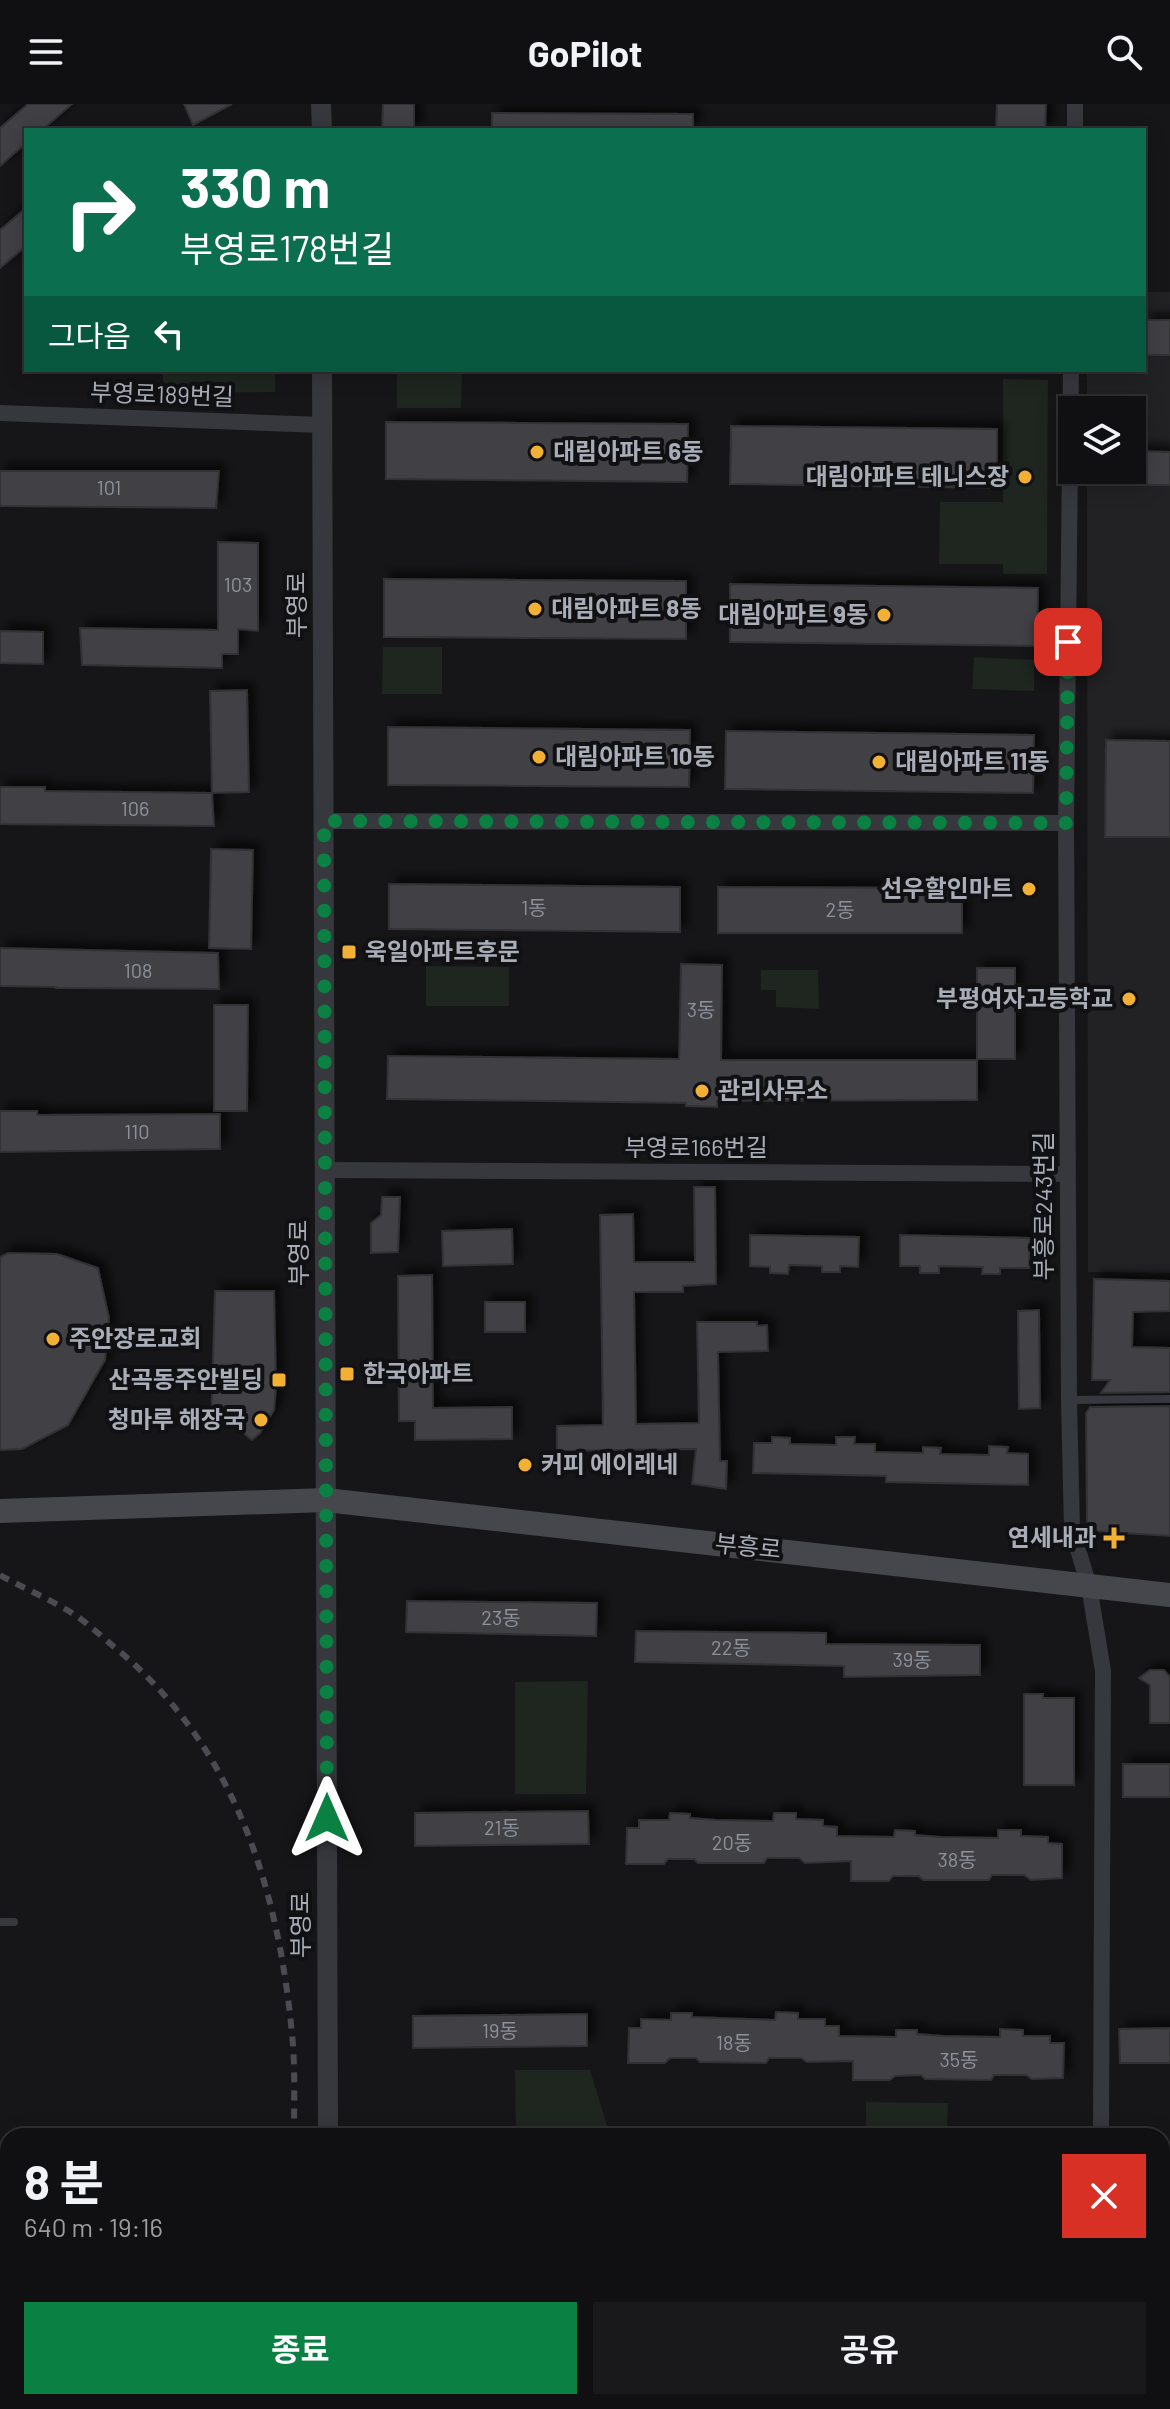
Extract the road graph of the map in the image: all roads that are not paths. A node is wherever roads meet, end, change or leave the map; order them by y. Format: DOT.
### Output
graph roads {
  1 [pos="321,104"];
  2 [pos="1075,104"];
  3 [pos="322,128"];
  4 [pos="1075,128"];
  5 [pos="322,372"];
  6 [pos="1071,372"];
  7 [pos="0,413"];
  8 [pos="322,425"];
  9 [pos="324,821"];
  10 [pos="1066,823"];
  11 [pos="325,1170"];
  12 [pos="1067,1174"];
  13 [pos="1170,1399"];
  14 [pos="1069,1400"];
  15 [pos="326,1500"];
  16 [pos="0,1511"];
  17 [pos="1089,1586"];
  18 [pos="1170,1595"];
  19 [pos="0,1922"];
  20 [pos="14,1922"];
  21 [pos="328,2128"];
  22 [pos="1101,2128"];
  1 -- 3 [label="street"];
  2 -- 4 [label="street"];
  5 -- 8 [label="street, 부영로"];
  6 -- 10 [label="street, 부흥로243번길"];
  7 -- 8 [label="street, 부영로189번길"];
  8 -- 9 [label="street, 부영로"];
  9 -- 10 [label="street"];
  9 -- 11 [label="street, 부영로"];
  10 -- 12 [label="street, 부흥로243번길"];
  11 -- 12 [label="street, 부영로166번길"];
  11 -- 15 [label="street, 부영로"];
  12 -- 14 [label="street, 부흥로243번길"];
  13 -- 14 [label="lane"];
  14 -- 17 [label="street, 부흥로243번길"];
  15 -- 16 [label="main road, 부흥로"];
  15 -- 17 [label="main road, 부흥로"];
  15 -- 21 [label="street, 부영로"];
  17 -- 18 [label="main road, 부흥로"];
  17 -- 22 [label="street, 부흥로243번길"];
  19 -- 20 [label="lane"];
}
